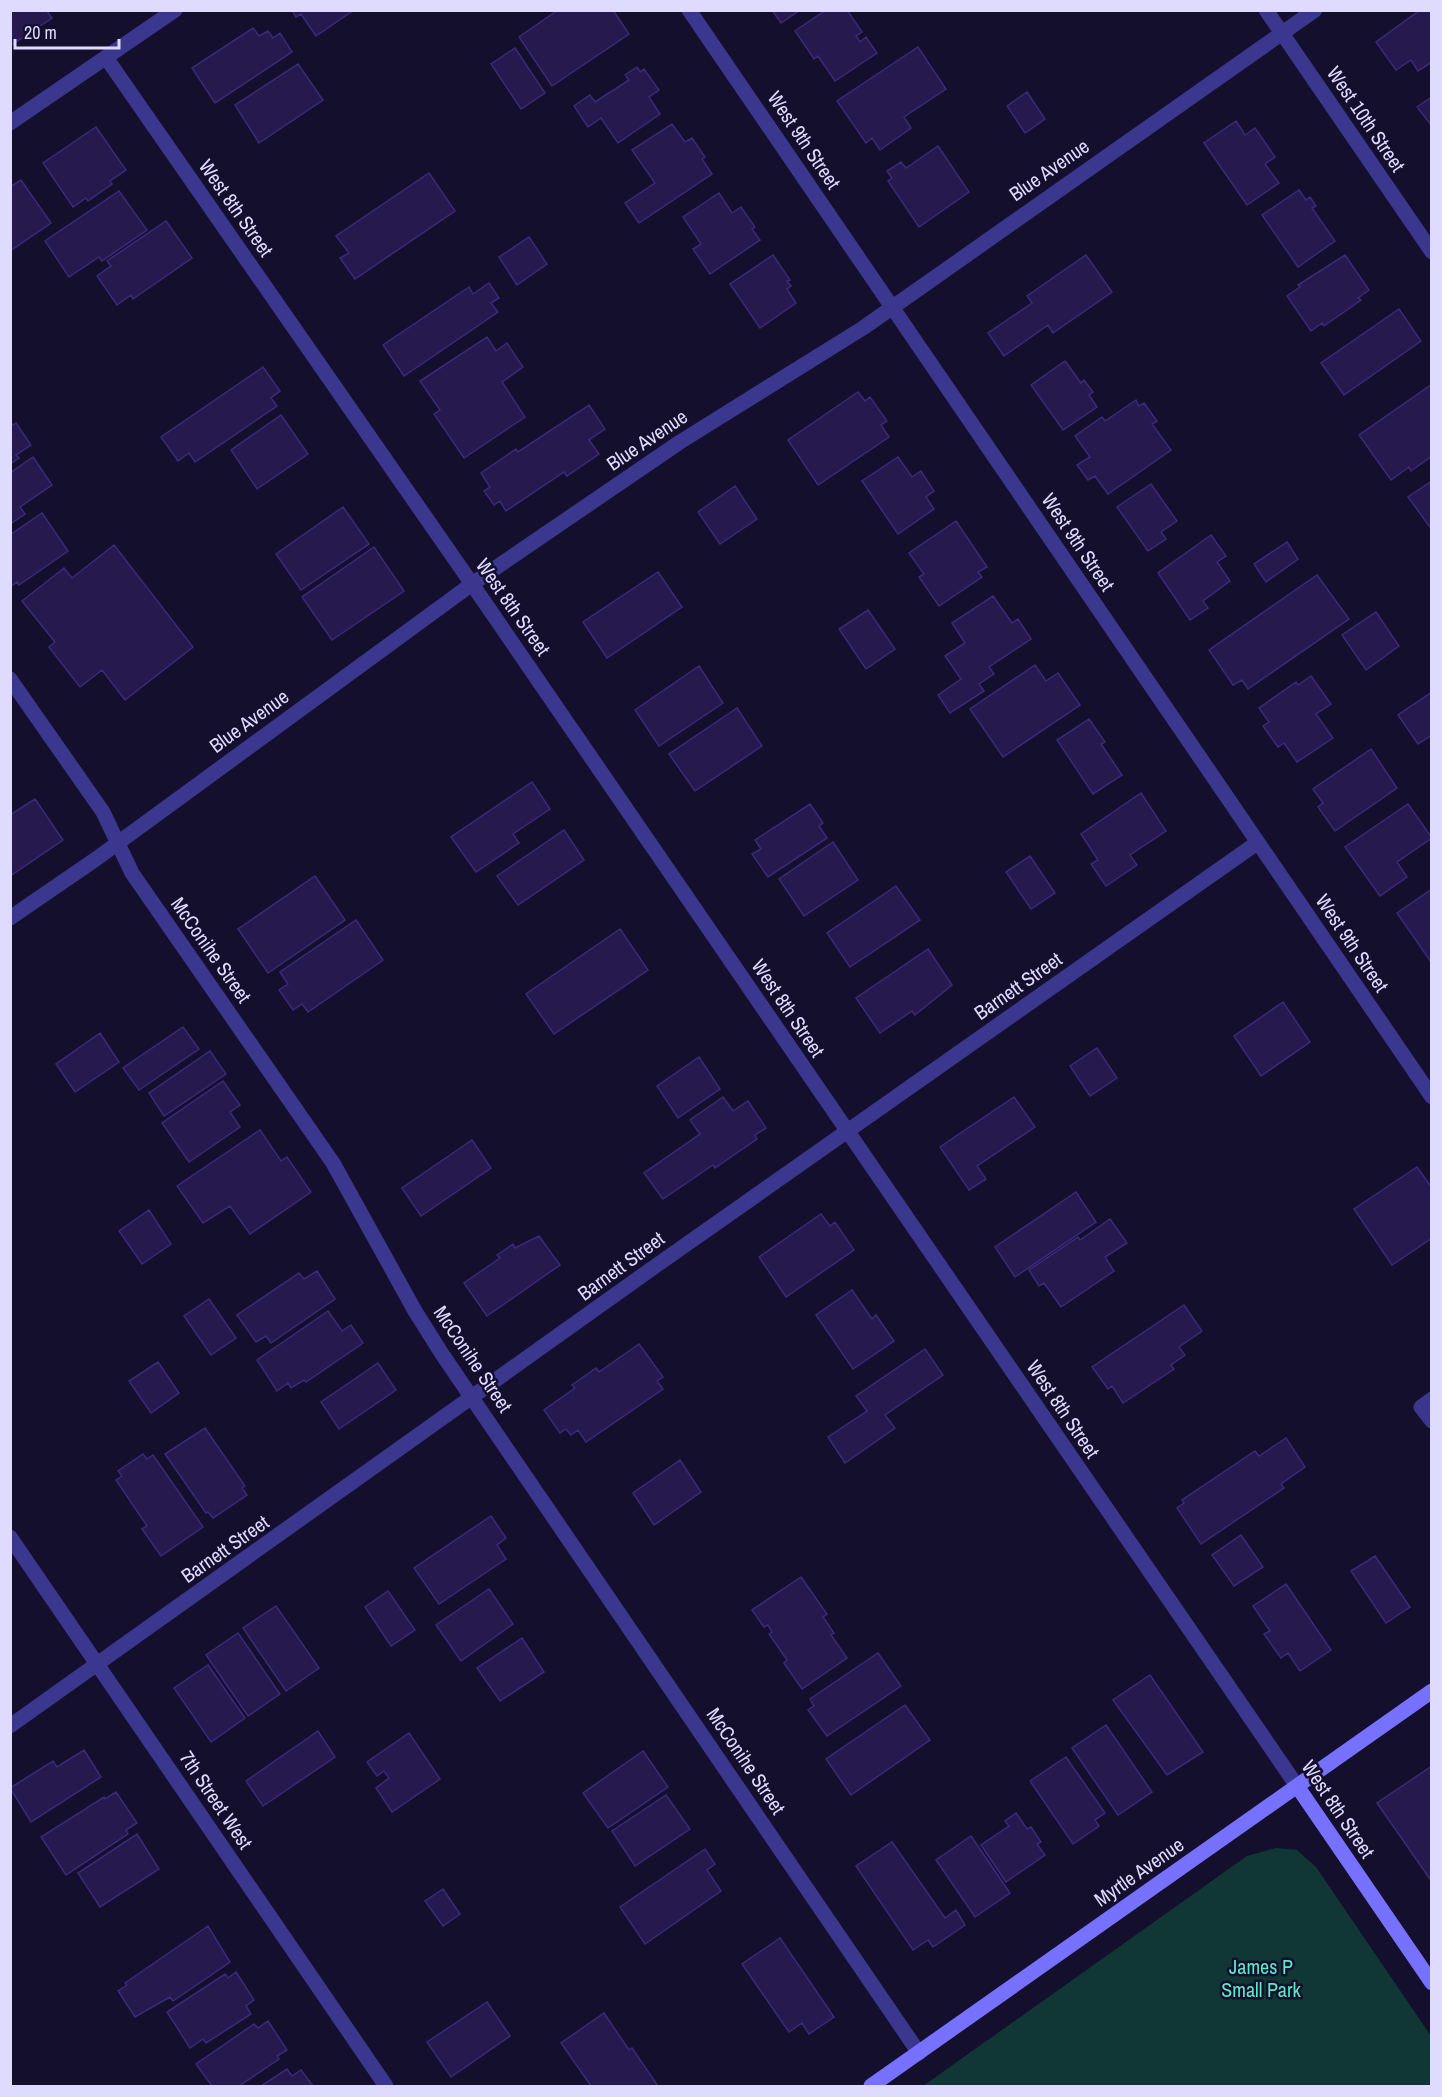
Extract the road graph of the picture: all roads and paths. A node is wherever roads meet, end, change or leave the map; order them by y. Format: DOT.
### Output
graph roads {
  1 [pos="175,10"];
  2 [pos="689,10"];
  3 [pos="1266,10"];
  4 [pos="1315,10"];
  5 [pos="1282,33"];
  6 [pos="107,59"];
  7 [pos="10,123"];
  8 [pos="1431,252"];
  9 [pos="892,306"];
  10 [pos="472,584"];
  11 [pos="10,679"];
  12 [pos="118,843"];
  13 [pos="1257,843"];
  14 [pos="10,918"];
  15 [pos="1431,1097"];
  16 [pos="848,1132"];
  17 [pos="474,1398"];
  18 [pos="1431,1399"];
  19 [pos="1431,1421"];
  20 [pos="10,1538"];
  21 [pos="98,1665"];
  22 [pos="1431,1691"];
  23 [pos="10,1726"];
  24 [pos="1297,1786"];
  25 [pos="1431,1983"];
  26 [pos="919,2053"];
  27 [pos="386,2086"];
  28 [pos="871,2086"];
  1 -- 6 [label="street"];
  2 -- 9 [label="street, West 9th Street"];
  3 -- 5 [label="street, West 10th Street"];
  4 -- 5 [label="street, Blue Avenue"];
  5 -- 8 [label="street, West 10th Street"];
  5 -- 9 [label="street, Blue Avenue"];
  6 -- 7 [label="street"];
  6 -- 10 [label="street, West 8th Street"];
  9 -- 10 [label="street, Blue Avenue"];
  9 -- 13 [label="street, West 9th Street"];
  10 -- 12 [label="street, Blue Avenue"];
  10 -- 16 [label="street, West 8th Street"];
  11 -- 12 [label="street, McConihe Street"];
  12 -- 14 [label="street, Blue Avenue"];
  12 -- 17 [label="street, McConihe Street"];
  13 -- 15 [label="street, West 9th Street"];
  13 -- 16 [label="street, Barnett Street"];
  16 -- 17 [label="street, Barnett Street"];
  16 -- 24 [label="street, West 8th Street"];
  17 -- 21 [label="street, Barnett Street"];
  17 -- 26 [label="street, McConihe Street"];
  18 -- 19 [label="street"];
  20 -- 21 [label="street, 7th Street West"];
  21 -- 23 [label="street, Barnett Street"];
  21 -- 27 [label="street, 7th Street West"];
  22 -- 24 [label="main road, Myrtle Avenue"];
  24 -- 25 [label="main road, West 8th Street"];
  24 -- 26 [label="main road, Myrtle Avenue"];
  26 -- 28 [label="main road, Myrtle Avenue"];
}
